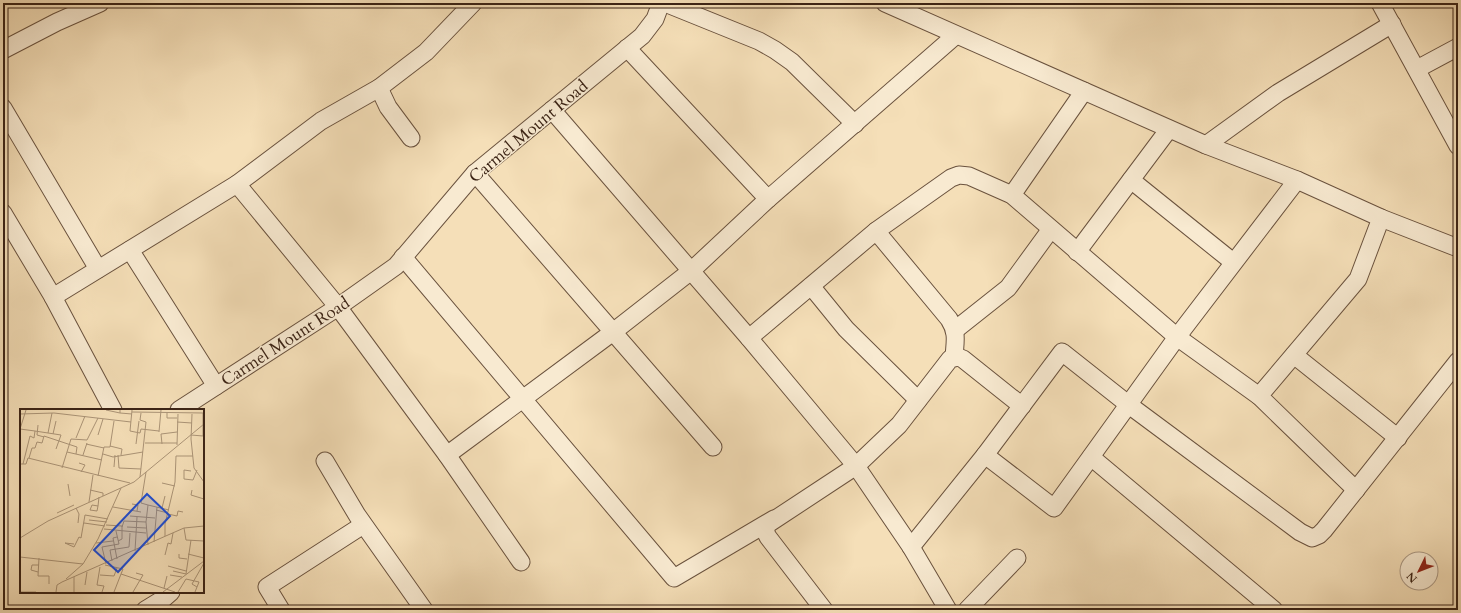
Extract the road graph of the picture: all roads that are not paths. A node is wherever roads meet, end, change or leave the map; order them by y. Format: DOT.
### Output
graph roads {
  1 [pos="100,3"];
  2 [pos="473,3"];
  3 [pos="661,3"];
  4 [pos="665,3"];
  5 [pos="885,3"];
  6 [pos="1380,3"];
  7 [pos="1392,24"];
  8 [pos="956,35"];
  9 [pos="1458,47"];
  10 [pos="627,48"];
  11 [pos="3,49"];
  12 [pos="1417,69"];
  13 [pos="379,88"];
  14 [pos="1084,91"];
  15 [pos="3,108"];
  16 [pos="552,110"];
  17 [pos="855,124"];
  18 [pos="1169,129"];
  19 [pos="411,138"];
  20 [pos="1206,145"];
  21 [pos="1458,146"];
  22 [pos="474,172"];
  23 [pos="1131,180"];
  24 [pos="1296,180"];
  25 [pos="237,184"];
  26 [pos="1012,195"];
  27 [pos="768,199"];
  28 [pos="3,213"];
  29 [pos="1381,218"];
  30 [pos="1051,229"];
  31 [pos="876,231"];
  32 [pos="1458,248"];
  33 [pos="130,250"];
  34 [pos="1077,252"];
  35 [pos="403,257"];
  36 [pos="1233,262"];
  37 [pos="98,269"];
  38 [pos="691,272"];
  39 [pos="811,286"];
  40 [pos="53,297"];
  41 [pos="338,307"];
  42 [pos="955,330"];
  43 [pos="613,332"];
  44 [pos="1177,337"];
  45 [pos="749,338"];
  46 [pos="1294,355"];
  47 [pos="954,358"];
  48 [pos="1458,361"];
  49 [pos="216,386"];
  50 [pos="1259,396"];
  51 [pos="524,398"];
  52 [pos="918,400"];
  53 [pos="1128,405"];
  54 [pos="1022,406"];
  55 [pos="112,409"];
  56 [pos="181,409"];
  57 [pos="1398,438"];
  58 [pos="713,447"];
  59 [pos="447,455"];
  60 [pos="985,455"];
  61 [pos="1091,457"];
  62 [pos="326,461"];
  63 [pos="856,466"];
  64 [pos="1356,490"];
  65 [pos="774,520"];
  66 [pos="363,525"];
  67 [pos="911,547"];
  68 [pos="1017,558"];
  69 [pos="521,562"];
  70 [pos="168,600"];
  71 [pos="145,610"];
  72 [pos="281,610"];
  73 [pos="424,610"];
  74 [pos="824,610"];
  75 [pos="948,610"];
  76 [pos="967,610"];
  77 [pos="1274,610"];
  1 -- 11 [label="street"];
  2 -- 13 [label="street"];
  3 -- 10 [label="street, Carmel Mount Road"];
  4 -- 17 [label="street"];
  5 -- 8 [label="street"];
  6 -- 7 [label="street"];
  7 -- 12 [label="street"];
  7 -- 20 [label="street"];
  8 -- 14 [label="street"];
  8 -- 17 [label="street"];
  9 -- 12 [label="street"];
  10 -- 16 [label="street, Carmel Mount Road"];
  10 -- 27 [label="street"];
  12 -- 21 [label="street"];
  13 -- 19 [label="street"];
  13 -- 25 [label="street"];
  14 -- 18 [label="street"];
  14 -- 26 [label="street"];
  15 -- 37 [label="street"];
  16 -- 22 [label="street, Carmel Mount Road"];
  16 -- 38 [label="street"];
  17 -- 27 [label="street"];
  18 -- 20 [label="street"];
  18 -- 23 [label="street"];
  20 -- 24 [label="street"];
  22 -- 35 [label="street, Carmel Mount Road"];
  22 -- 43 [label="street"];
  23 -- 34 [label="street"];
  23 -- 36 [label="street"];
  24 -- 29 [label="street"];
  24 -- 36 [label="street"];
  25 -- 33 [label="street"];
  25 -- 41 [label="street"];
  26 -- 30 [label="street"];
  26 -- 31 [label="street"];
  27 -- 38 [label="street"];
  28 -- 40 [label="street"];
  29 -- 32 [label="street"];
  29 -- 46 [label="street"];
  30 -- 34 [label="street"];
  30 -- 42 [label="street"];
  31 -- 39 [label="street"];
  31 -- 42 [label="street"];
  33 -- 37 [label="street"];
  33 -- 49 [label="street"];
  34 -- 44 [label="street"];
  35 -- 41 [label="street, Carmel Mount Road"];
  35 -- 51 [label="street"];
  36 -- 44 [label="street"];
  37 -- 40 [label="street"];
  38 -- 43 [label="street"];
  38 -- 45 [label="street"];
  39 -- 45 [label="street"];
  39 -- 52 [label="street"];
  40 -- 55 [label="street"];
  41 -- 49 [label="street, Carmel Mount Road"];
  41 -- 59 [label="street"];
  42 -- 47 [label="street"];
  43 -- 51 [label="street"];
  43 -- 58 [label="street"];
  44 -- 50 [label="street"];
  44 -- 53 [label="street"];
  45 -- 63 [label="street"];
  46 -- 50 [label="street"];
  46 -- 57 [label="street"];
  47 -- 52 [label="street"];
  47 -- 54 [label="street"];
  48 -- 57 [label="street"];
  49 -- 56 [label="street, Carmel Mount Road"];
  50 -- 64 [label="street"];
  51 -- 59 [label="street"];
  51 -- 65 [label="street"];
  52 -- 63 [label="street"];
  53 -- 54 [label="street"];
  53 -- 61 [label="street"];
  53 -- 64 [label="street"];
  54 -- 60 [label="street"];
  57 -- 64 [label="street"];
  59 -- 69 [label="street"];
  60 -- 61 [label="street"];
  60 -- 67 [label="street"];
  61 -- 77 [label="street"];
  62 -- 66 [label="street"];
  63 -- 65 [label="street"];
  63 -- 67 [label="street"];
  65 -- 74 [label="street"];
  66 -- 72 [label="street"];
  66 -- 73 [label="street"];
  67 -- 75 [label="street"];
  68 -- 76 [label="street"];
  70 -- 71 [label="street"];
}
